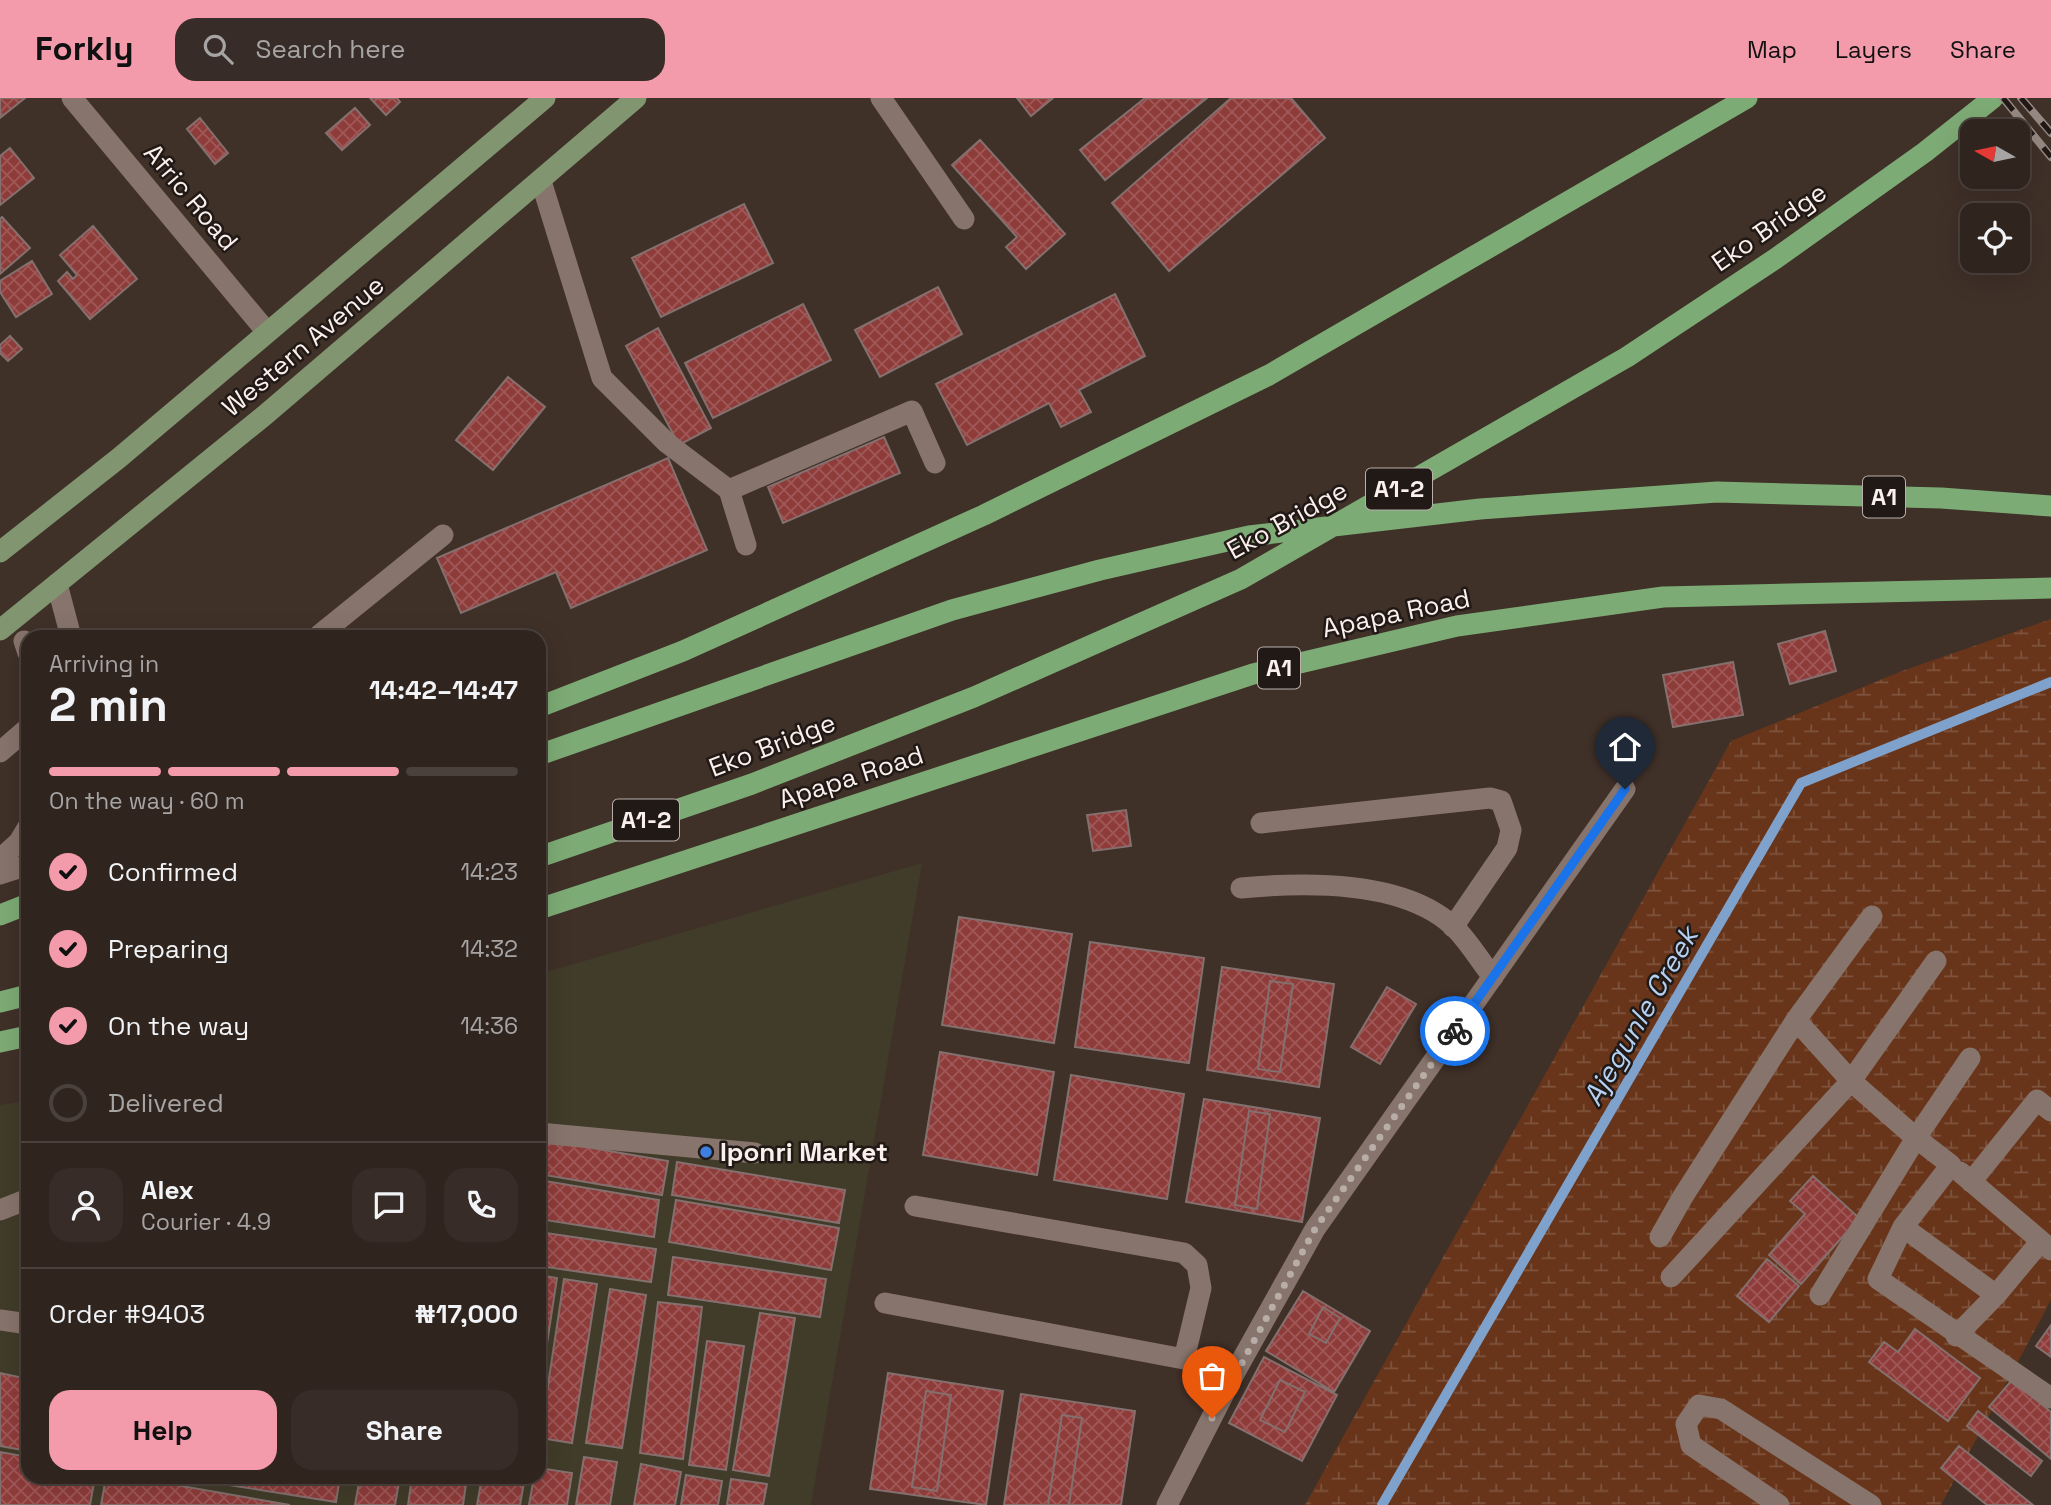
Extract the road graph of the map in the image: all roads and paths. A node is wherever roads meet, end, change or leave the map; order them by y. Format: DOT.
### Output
graph roads {
  1 [pos="72,98"];
  2 [pos="545,98"];
  3 [pos="881,98"];
  4 [pos="1747,98"];
  5 [pos="1993,98"];
  6 [pos="629,100"];
  7 [pos="541,181"];
  8 [pos="964,219"];
  9 [pos="267,332"];
  10 [pos="935,463"];
  11 [pos="729,490"];
  12 [pos="2051,506"];
  13 [pos="443,535"];
  14 [pos="746,545"];
  15 [pos="0,552"];
  16 [pos="57,584"];
  17 [pos="2051,587"];
  18 [pos="69,630"];
  19 [pos="326,630"];
  20 [pos="0,631"];
  21 [pos="546,704"];
  22 [pos="21,734"];
  23 [pos="0,752"];
  24 [pos="546,753"];
  25 [pos="1625,789"];
  26 [pos="1261,823"];
  27 [pos="21,839"];
  28 [pos="546,855"];
  29 [pos="0,859"];
  30 [pos="21,867"];
  31 [pos="0,874"];
  32 [pos="1241,888"];
  33 [pos="21,907"];
  34 [pos="546,907"];
  35 [pos="21,913"];
  36 [pos="1872,916"];
  37 [pos="0,917"];
  38 [pos="1453,927"];
  39 [pos="1936,961"];
  40 [pos="1493,977"];
  41 [pos="21,997"];
  42 [pos="0,1002"];
  43 [pos="1796,1020"];
  44 [pos="21,1038"];
  45 [pos="0,1042"];
  46 [pos="1970,1058"];
  47 [pos="1851,1081"];
  48 [pos="2051,1111"];
  49 [pos="546,1134"];
  50 [pos="1916,1138"];
  51 [pos="755,1153"];
  52 [pos="1951,1165"];
  53 [pos="1971,1182"];
  54 [pos="21,1202"];
  55 [pos="915,1206"];
  56 [pos="0,1210"];
  57 [pos="1903,1227"];
  58 [pos="1660,1237"];
  59 [pos="2046,1246"];
  60 [pos="1671,1277"];
  61 [pos="1820,1295"];
  62 [pos="1996,1295"];
  63 [pos="885,1303"];
  64 [pos="0,1320"];
  65 [pos="21,1323"];
  66 [pos="1956,1335"];
  67 [pos="1184,1359"];
  68 [pos="1234,1374"];
  69 [pos="2051,1398"];
  70 [pos="1167,1505"];
  71 [pos="1779,1505"];
  72 [pos="1871,1505"];
  1 -- 9 [label="street, Afric Road"];
  2 -- 9 [label="main road, Western Avenue"];
  3 -- 8 [label="street"];
  4 -- 21 [label="highway"];
  5 -- 28 [label="highway, Eko Bridge / A1-2"];
  6 -- 7 [label="main road, Western Avenue"];
  7 -- 11 [label="street"];
  7 -- 16 [label="main road, Western Avenue"];
  9 -- 15 [label="main road, Western Avenue"];
  10 -- 11 [label="street"];
  11 -- 14 [label="street"];
  12 -- 24 [label="highway, A1"];
  13 -- 19 [label="street"];
  16 -- 18 [label="street"];
  16 -- 20 [label="main road, Western Avenue"];
  17 -- 34 [label="highway, Apapa Road / A1"];
  22 -- 23 [label="street"];
  25 -- 40 [label="street"];
  26 -- 38 [label="street"];
  27 -- 29 [label="street"];
  30 -- 31 [label="street"];
  32 -- 38 [label="street"];
  33 -- 37 [label="highway"];
  35 -- 37 [label="highway"];
  36 -- 43 [label="street"];
  38 -- 40 [label="street"];
  39 -- 47 [label="street"];
  40 -- 68 [label="street"];
  41 -- 42 [label="highway"];
  43 -- 47 [label="street"];
  43 -- 58 [label="street"];
  44 -- 45 [label="highway"];
  46 -- 50 [label="street"];
  47 -- 50 [label="street"];
  47 -- 60 [label="street"];
  48 -- 53 [label="street"];
  49 -- 51 [label="street"];
  50 -- 52 [label="street"];
  50 -- 61 [label="street"];
  52 -- 53 [label="street"];
  52 -- 57 [label="street"];
  53 -- 59 [label="street"];
  54 -- 56 [label="street"];
  55 -- 67 [label="street"];
  57 -- 62 [label="street"];
  57 -- 66 [label="street"];
  59 -- 62 [label="street"];
  62 -- 66 [label="street"];
  63 -- 67 [label="street"];
  64 -- 65 [label="street"];
  66 -- 69 [label="street"];
  67 -- 68 [label="street"];
  68 -- 70 [label="street"];
  71 -- 72 [label="street"];
}
